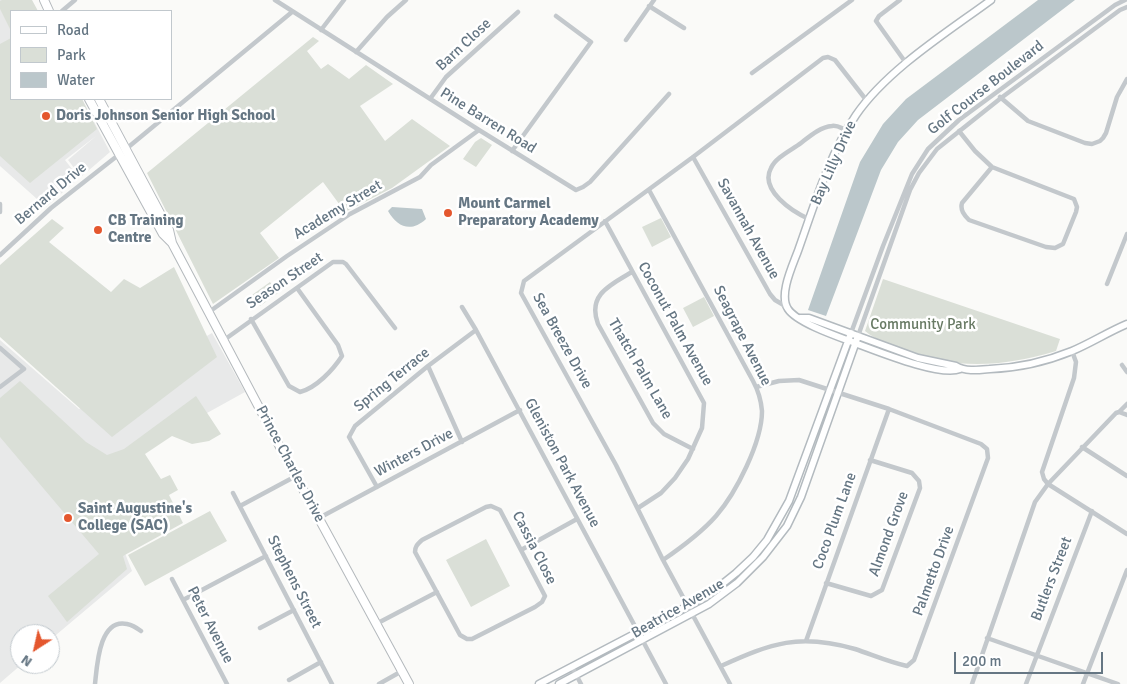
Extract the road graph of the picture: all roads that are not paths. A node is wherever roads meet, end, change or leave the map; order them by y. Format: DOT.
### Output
graph roads {
  1 [pos="75,0"];
  2 [pos="275,0"];
  3 [pos="344,0"];
  4 [pos="406,0"];
  5 [pos="654,0"];
  6 [pos="852,0"];
  7 [pos="900,0"];
  8 [pos="991,0"];
  9 [pos="1125,0"];
  10 [pos="1115,5"];
  11 [pos="649,6"];
  12 [pos="1127,6"];
  13 [pos="63,10"];
  14 [pos="1120,10"];
  15 [pos="292,12"];
  16 [pos="518,12"];
  17 [pos="556,16"];
  18 [pos="684,28"];
  19 [pos="321,30"];
  20 [pos="626,40"];
  21 [pos="356,52"];
  22 [pos="906,64"];
  23 [pos="752,73"];
  24 [pos="1127,79"];
  25 [pos="996,93"];
  26 [pos="669,94"];
  27 [pos="1001,98"];
  28 [pos="430,99"];
  29 [pos="90,100"];
  30 [pos="100,100"];
  31 [pos="867,101"];
  32 [pos="479,130"];
  33 [pos="846,130"];
  34 [pos="959,131"];
  35 [pos="126,149"];
  36 [pos="512,151"];
  37 [pos="119,154"];
  38 [pos="694,157"];
  39 [pos="992,168"];
  40 [pos="649,190"];
  41 [pos="0,204"];
  42 [pos="0,212"];
  43 [pos="809,219"];
  44 [pos="605,221"];
  45 [pos="1127,234"];
  46 [pos="172,243"];
  47 [pos="0,255"];
  48 [pos="632,272"];
  49 [pos="1107,284"];
  50 [pos="297,288"];
  51 [pos="462,307"];
  52 [pos="787,307"];
  53 [pos="209,312"];
  54 [pos="800,318"];
  55 [pos="252,319"];
  56 [pos="1127,324"];
  57 [pos="395,328"];
  58 [pos="476,330"];
  59 [pos="855,334"];
  60 [pos="224,340"];
  61 [pos="848,340"];
  62 [pos="856,343"];
  63 [pos="0,348"];
  64 [pos="1072,350"];
  65 [pos="1122,364"];
  66 [pos="428,366"];
  67 [pos="960,369"];
  68 [pos="1127,372"];
  69 [pos="0,387"];
  70 [pos="756,387"];
  71 [pos="830,390"];
  72 [pos="837,392"];
  73 [pos="1127,404"];
  74 [pos="889,409"];
  75 [pos="520,410"];
  76 [pos="1120,412"];
  77 [pos="1127,415"];
  78 [pos="462,442"];
  79 [pos="1082,447"];
  80 [pos="693,449"];
  81 [pos="870,460"];
  82 [pos="296,476"];
  83 [pos="1127,476"];
  84 [pos="1048,484"];
  85 [pos="377,487"];
  86 [pos="233,492"];
  87 [pos="240,506"];
  88 [pos="638,508"];
  89 [pos="1092,511"];
  90 [pos="319,518"];
  91 [pos="577,519"];
  92 [pos="1127,534"];
  93 [pos="522,550"];
  94 [pos="266,556"];
  95 [pos="662,560"];
  96 [pos="1127,570"];
  97 [pos="172,578"];
  98 [pos="826,583"];
  99 [pos="437,592"];
  100 [pos="183,600"];
  101 [pos="688,606"];
  102 [pos="294,610"];
  103 [pos="692,614"];
  104 [pos="376,624"];
  105 [pos="260,628"];
  106 [pos="141,631"];
  107 [pos="639,632"];
  108 [pos="987,638"];
  109 [pos="643,640"];
  110 [pos="806,641"];
  111 [pos="1037,655"];
  112 [pos="321,662"];
  113 [pos="721,666"];
  114 [pos="572,667"];
  115 [pos="402,671"];
  116 [pos="1087,673"];
  117 [pos="576,675"];
  118 [pos="289,680"];
  119 [pos="95,684"];
  120 [pos="227,684"];
  121 [pos="332,684"];
  122 [pos="379,684"];
  123 [pos="409,684"];
  124 [pos="539,684"];
  125 [pos="559,684"];
  126 [pos="581,684"];
  127 [pos="666,684"];
  128 [pos="730,684"];
  129 [pos="972,684"];
  130 [pos="1026,684"];
  131 [pos="1083,684"];
  132 [pos="1118,684"];
  1 -- 13 [label="street"];
  2 -- 15 [label="street, Pine Barren Road"];
  3 -- 19 [label="street"];
  4 -- 21 [label="street"];
  5 -- 11 [label="street"];
  6 -- 23 [label="street"];
  7 -- 22 [label="street"];
  8 -- 22 [label="main road, Bay Lilly Drive"];
  9 -- 10 [label="street, Golf Course Boulevard"];
  10 -- 14 [label="street"];
  10 -- 25 [label="street, Golf Course Boulevard"];
  11 -- 18 [label="street"];
  11 -- 20 [label="street"];
  12 -- 14 [label="street, Golf Course Boulevard"];
  14 -- 27 [label="street, Golf Course Boulevard"];
  15 -- 19 [label="street, Pine Barren Road"];
  15 -- 35 [label="street, Bernard Drive"];
  16 -- 28 [label="street, Barn Close"];
  17 -- 36 [label="street"];
  19 -- 21 [label="street, Pine Barren Road"];
  21 -- 28 [label="street, Pine Barren Road"];
  22 -- 31 [label="main road, Bay Lilly Drive"];
  24 -- 27 [label="street"];
  25 -- 27 [label="street"];
  25 -- 59 [label="street, Golf Course Boulevard"];
  26 -- 36 [label="street, Pine Barren Road"];
  27 -- 34 [label="street, Golf Course Boulevard"];
  28 -- 32 [label="street, Pine Barren Road"];
  29 -- 37 [label="highway, Prince Charles Drive"];
  30 -- 35 [label="highway, Prince Charles Drive"];
  31 -- 33 [label="main road, Bay Lilly Drive"];
  31 -- 38 [label="street, Sea Breeze Drive"];
  32 -- 36 [label="street, Pine Barren Road"];
  32 -- 53 [label="street, Academy Street"];
  33 -- 43 [label="main road, Bay Lilly Drive"];
  33 -- 43 [label="street"];
  34 -- 39 [label="street"];
  34 -- 59 [label="street, Golf Course Boulevard"];
  35 -- 37 [label="street, Bernard Drive"];
  35 -- 46 [label="highway, Prince Charles Drive"];
  37 -- 46 [label="highway, Prince Charles Drive"];
  37 -- 47 [label="street, Bernard Drive"];
  38 -- 40 [label="street, Sea Breeze Drive"];
  38 -- 52 [label="street, Savannah Avenue"];
  39 -- 39 [label="street"];
  40 -- 44 [label="street, Sea Breeze Drive"];
  40 -- 70 [label="street, Seagrape Avenue"];
  41 -- 42 [label="street"];
  43 -- 52 [label="main road, Bay Lilly Drive"];
  44 -- 48 [label="street, Coconut Palm Avenue"];
  44 -- 88 [label="street, Sea Breeze Drive"];
  45 -- 49 [label="street"];
  46 -- 53 [label="highway, Prince Charles Drive"];
  48 -- 80 [label="street, Coconut Palm Avenue"];
  48 -- 80 [label="street, Thatch Palm Lane"];
  50 -- 55 [label="street, Season Street"];
  50 -- 55 [label="street"];
  50 -- 57 [label="street, Season Street"];
  51 -- 58 [label="street, Gleniston Park Avenue"];
  52 -- 54 [label="main road"];
  53 -- 60 [label="highway, Prince Charles Drive"];
  54 -- 59 [label="main road"];
  54 -- 61 [label="main road"];
  55 -- 60 [label="street, Season Street"];
  56 -- 64 [label="main road"];
  58 -- 66 [label="street, Spring Terrace"];
  58 -- 75 [label="street, Gleniston Park Avenue"];
  59 -- 61 [label="main road, Beatrice Avenue"];
  59 -- 62 [label="main road, Beatrice Avenue"];
  59 -- 67 [label="main road"];
  60 -- 82 [label="highway, Prince Charles Drive"];
  61 -- 62 [label="main road"];
  61 -- 71 [label="main road, Beatrice Avenue"];
  62 -- 67 [label="main road"];
  62 -- 72 [label="main road, Beatrice Avenue"];
  63 -- 69 [label="street"];
  64 -- 67 [label="main road"];
  64 -- 84 [label="street"];
  65 -- 68 [label="street"];
  66 -- 78 [label="street"];
  66 -- 85 [label="street, Spring Terrace"];
  70 -- 71 [label="street, Palmetto Drive"];
  70 -- 95 [label="street, Seagrape Avenue"];
  71 -- 72 [label="street, Palmetto Drive"];
  71 -- 101 [label="main road, Beatrice Avenue"];
  72 -- 74 [label="street, Palmetto Drive"];
  72 -- 103 [label="main road, Beatrice Avenue"];
  73 -- 76 [label="street"];
  74 -- 81 [label="street, Coco Plum Lane"];
  74 -- 110 [label="street, Palmetto Drive"];
  75 -- 78 [label="street, Winters Drive"];
  75 -- 91 [label="street, Gleniston Park Avenue"];
  76 -- 77 [label="street"];
  76 -- 79 [label="street"];
  78 -- 85 [label="street, Winters Drive"];
  79 -- 83 [label="street"];
  79 -- 84 [label="street"];
  80 -- 88 [label="street, Coconut Palm Avenue"];
  81 -- 98 [label="street, Coco Plum Lane"];
  81 -- 98 [label="street, Almond Grove"];
  82 -- 87 [label="street"];
  82 -- 90 [label="highway, Prince Charles Drive"];
  84 -- 89 [label="street"];
  84 -- 108 [label="street"];
  85 -- 90 [label="street, Winters Drive"];
  86 -- 87 [label="street, Stephens Street"];
  87 -- 94 [label="street, Stephens Street"];
  88 -- 95 [label="street, Sea Breeze Drive"];
  89 -- 92 [label="street"];
  89 -- 111 [label="street, Butlers Street"];
  90 -- 104 [label="highway, Prince Charles Drive"];
  91 -- 93 [label="street"];
  91 -- 107 [label="street, Gleniston Park Avenue"];
  93 -- 99 [label="street, Cassia Close"];
  93 -- 99 [label="street, Cassia Close"];
  94 -- 100 [label="street"];
  94 -- 102 [label="street, Stephens Street"];
  95 -- 101 [label="street, Sea Breeze Drive"];
  96 -- 116 [label="street"];
  97 -- 100 [label="street, Peter Avenue"];
  98 -- 110 [label="street, Coco Plum Lane"];
  99 -- 104 [label="street"];
  100 -- 120 [label="street, Peter Avenue"];
  101 -- 103 [label="street, Sea Breeze Drive"];
  101 -- 107 [label="main road, Beatrice Avenue"];
  102 -- 105 [label="street"];
  102 -- 112 [label="street, Stephens Street"];
  103 -- 109 [label="main road, Beatrice Avenue"];
  103 -- 113 [label="street, Sea Breeze Drive"];
  104 -- 115 [label="highway, Prince Charles Drive"];
  106 -- 119 [label="street"];
  107 -- 109 [label="street, Gleniston Park Avenue"];
  107 -- 114 [label="main road, Beatrice Avenue"];
  108 -- 111 [label="street"];
  108 -- 129 [label="street"];
  109 -- 117 [label="main road, Beatrice Avenue"];
  109 -- 127 [label="street"];
  110 -- 113 [label="street, Palmetto Drive"];
  111 -- 116 [label="street"];
  111 -- 130 [label="street, Butlers Street"];
  112 -- 118 [label="street"];
  112 -- 121 [label="street, Stephens Street"];
  113 -- 128 [label="street, Sea Breeze Drive"];
  114 -- 117 [label="street"];
  114 -- 124 [label="main road, Beatrice Avenue"];
  115 -- 122 [label="street"];
  115 -- 123 [label="highway, Prince Charles Drive"];
  116 -- 131 [label="street"];
  116 -- 132 [label="street"];
  117 -- 125 [label="main road, Beatrice Avenue"];
  117 -- 126 [label="street"];
}
